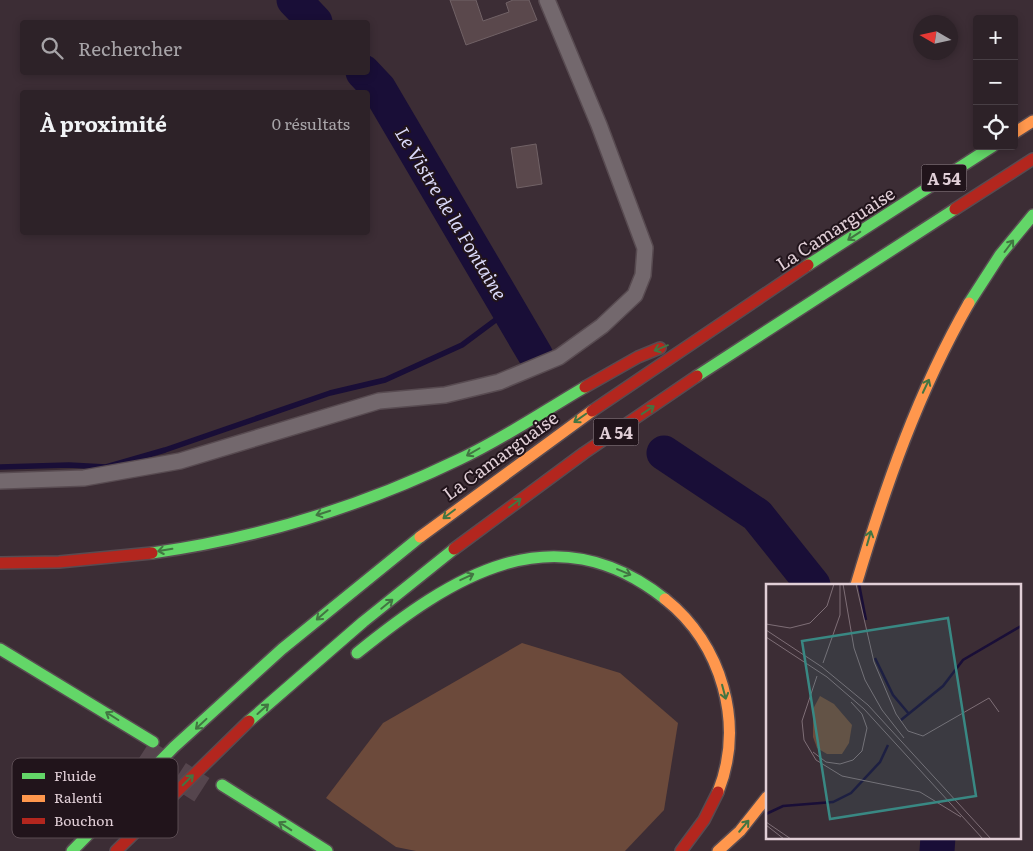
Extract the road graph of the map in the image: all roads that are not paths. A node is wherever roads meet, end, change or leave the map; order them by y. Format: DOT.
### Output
graph roads {
  1 [pos="547,0"];
  2 [pos="1033,121"];
  3 [pos="1018,130"];
  4 [pos="987,150"];
  5 [pos="1033,159"];
  6 [pos="1033,215"];
  7 [pos="722,323"];
  8 [pos="0,481"];
  9 [pos="0,563"];
  10 [pos="856,584"];
  11 [pos="0,649"];
  12 [pos="345,662"];
  13 [pos="254,732"];
  14 [pos="226,741"];
  15 [pos="153,742"];
  16 [pos="164,758"];
  17 [pos="222,785"];
  18 [pos="178,789"];
  19 [pos="766,798"];
  20 [pos="85,838"];
  21 [pos="129,838"];
  22 [pos="72,851"];
  23 [pos="116,851"];
  24 [pos="327,851"];
  25 [pos="681,851"];
  26 [pos="718,851"];
  1 -- 8 [label="street"];
  2 -- 3 [label="highway"];
  4 -- 7 [label="highway, La Camarguaise / A 54, one-way"];
  14 -- 5 [label="highway, A 54, one-way"];
  10 -- 6 [label="highway, one-way"];
  7 -- 9 [label="highway, one-way"];
  7 -- 16 [label="highway, La Camarguaise / A 54, one-way"];
  15 -- 11 [label="highway, one-way"];
  12 -- 25 [label="highway, one-way"];
  13 -- 14 [label="highway"];
  18 -- 14 [label="highway, A 54, one-way"];
  24 -- 17 [label="highway, one-way"];
  26 -- 19 [label="highway, one-way"];
  20 -- 22 [label="highway, La Camarguaise / A 54, one-way"];
  23 -- 21 [label="highway, A 54, one-way"];
}
